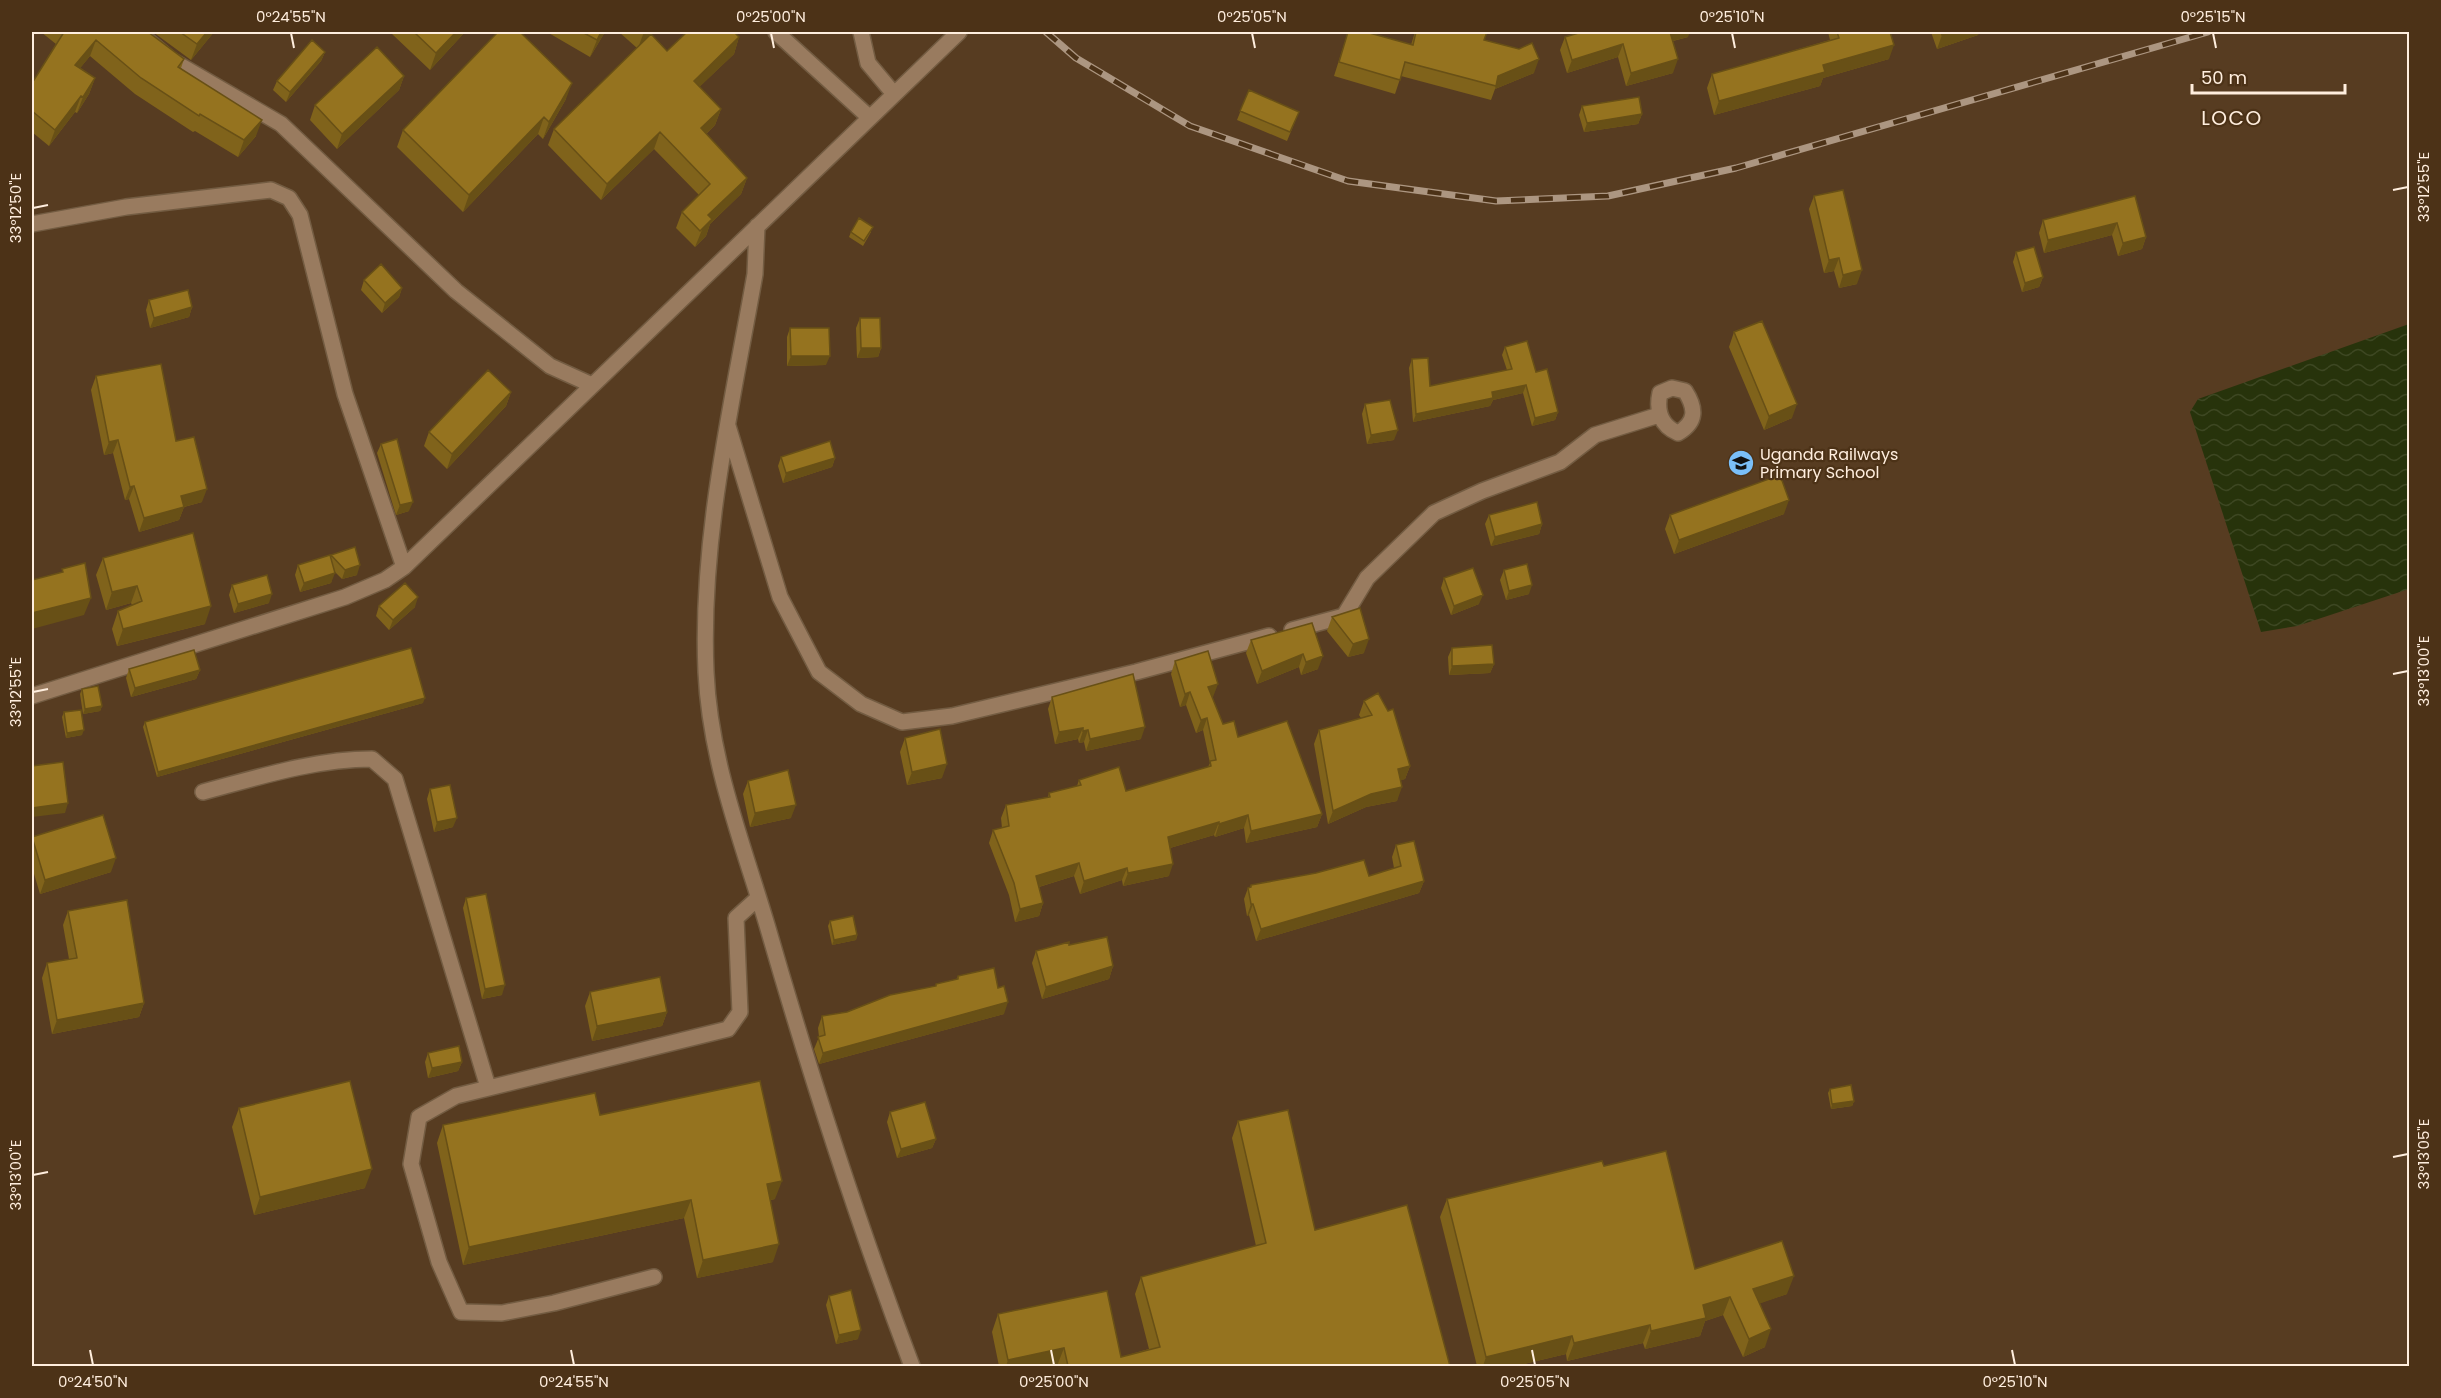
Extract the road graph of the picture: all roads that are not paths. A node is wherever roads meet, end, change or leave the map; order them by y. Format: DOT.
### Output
graph roads {
  1 [pos="138,32"];
  2 [pos="776,32"];
  3 [pos="861,32"];
  4 [pos="959,32"];
  5 [pos="894,94"];
  6 [pos="870,117"];
  7 [pos="32,225"];
  8 [pos="757,226"];
  9 [pos="592,385"];
  10 [pos="1659,415"];
  11 [pos="728,426"];
  12 [pos="404,567"];
  13 [pos="32,696"];
  14 [pos="203,792"];
  15 [pos="758,898"];
  16 [pos="488,1087"];
  17 [pos="654,1277"];
  18 [pos="912,1366"];
  1 -- 9 [label="street"];
  2 -- 6 [label="street"];
  3 -- 5 [label="street"];
  4 -- 5 [label="street"];
  5 -- 6 [label="street"];
  6 -- 8 [label="street"];
  7 -- 12 [label="street"];
  8 -- 9 [label="street"];
  8 -- 11 [label="street"];
  9 -- 12 [label="street"];
  10 -- 11 [label="street"];
  11 -- 15 [label="street"];
  12 -- 13 [label="street"];
  14 -- 16 [label="street"];
  15 -- 16 [label="street"];
  15 -- 18 [label="street"];
  16 -- 17 [label="street"];
}
